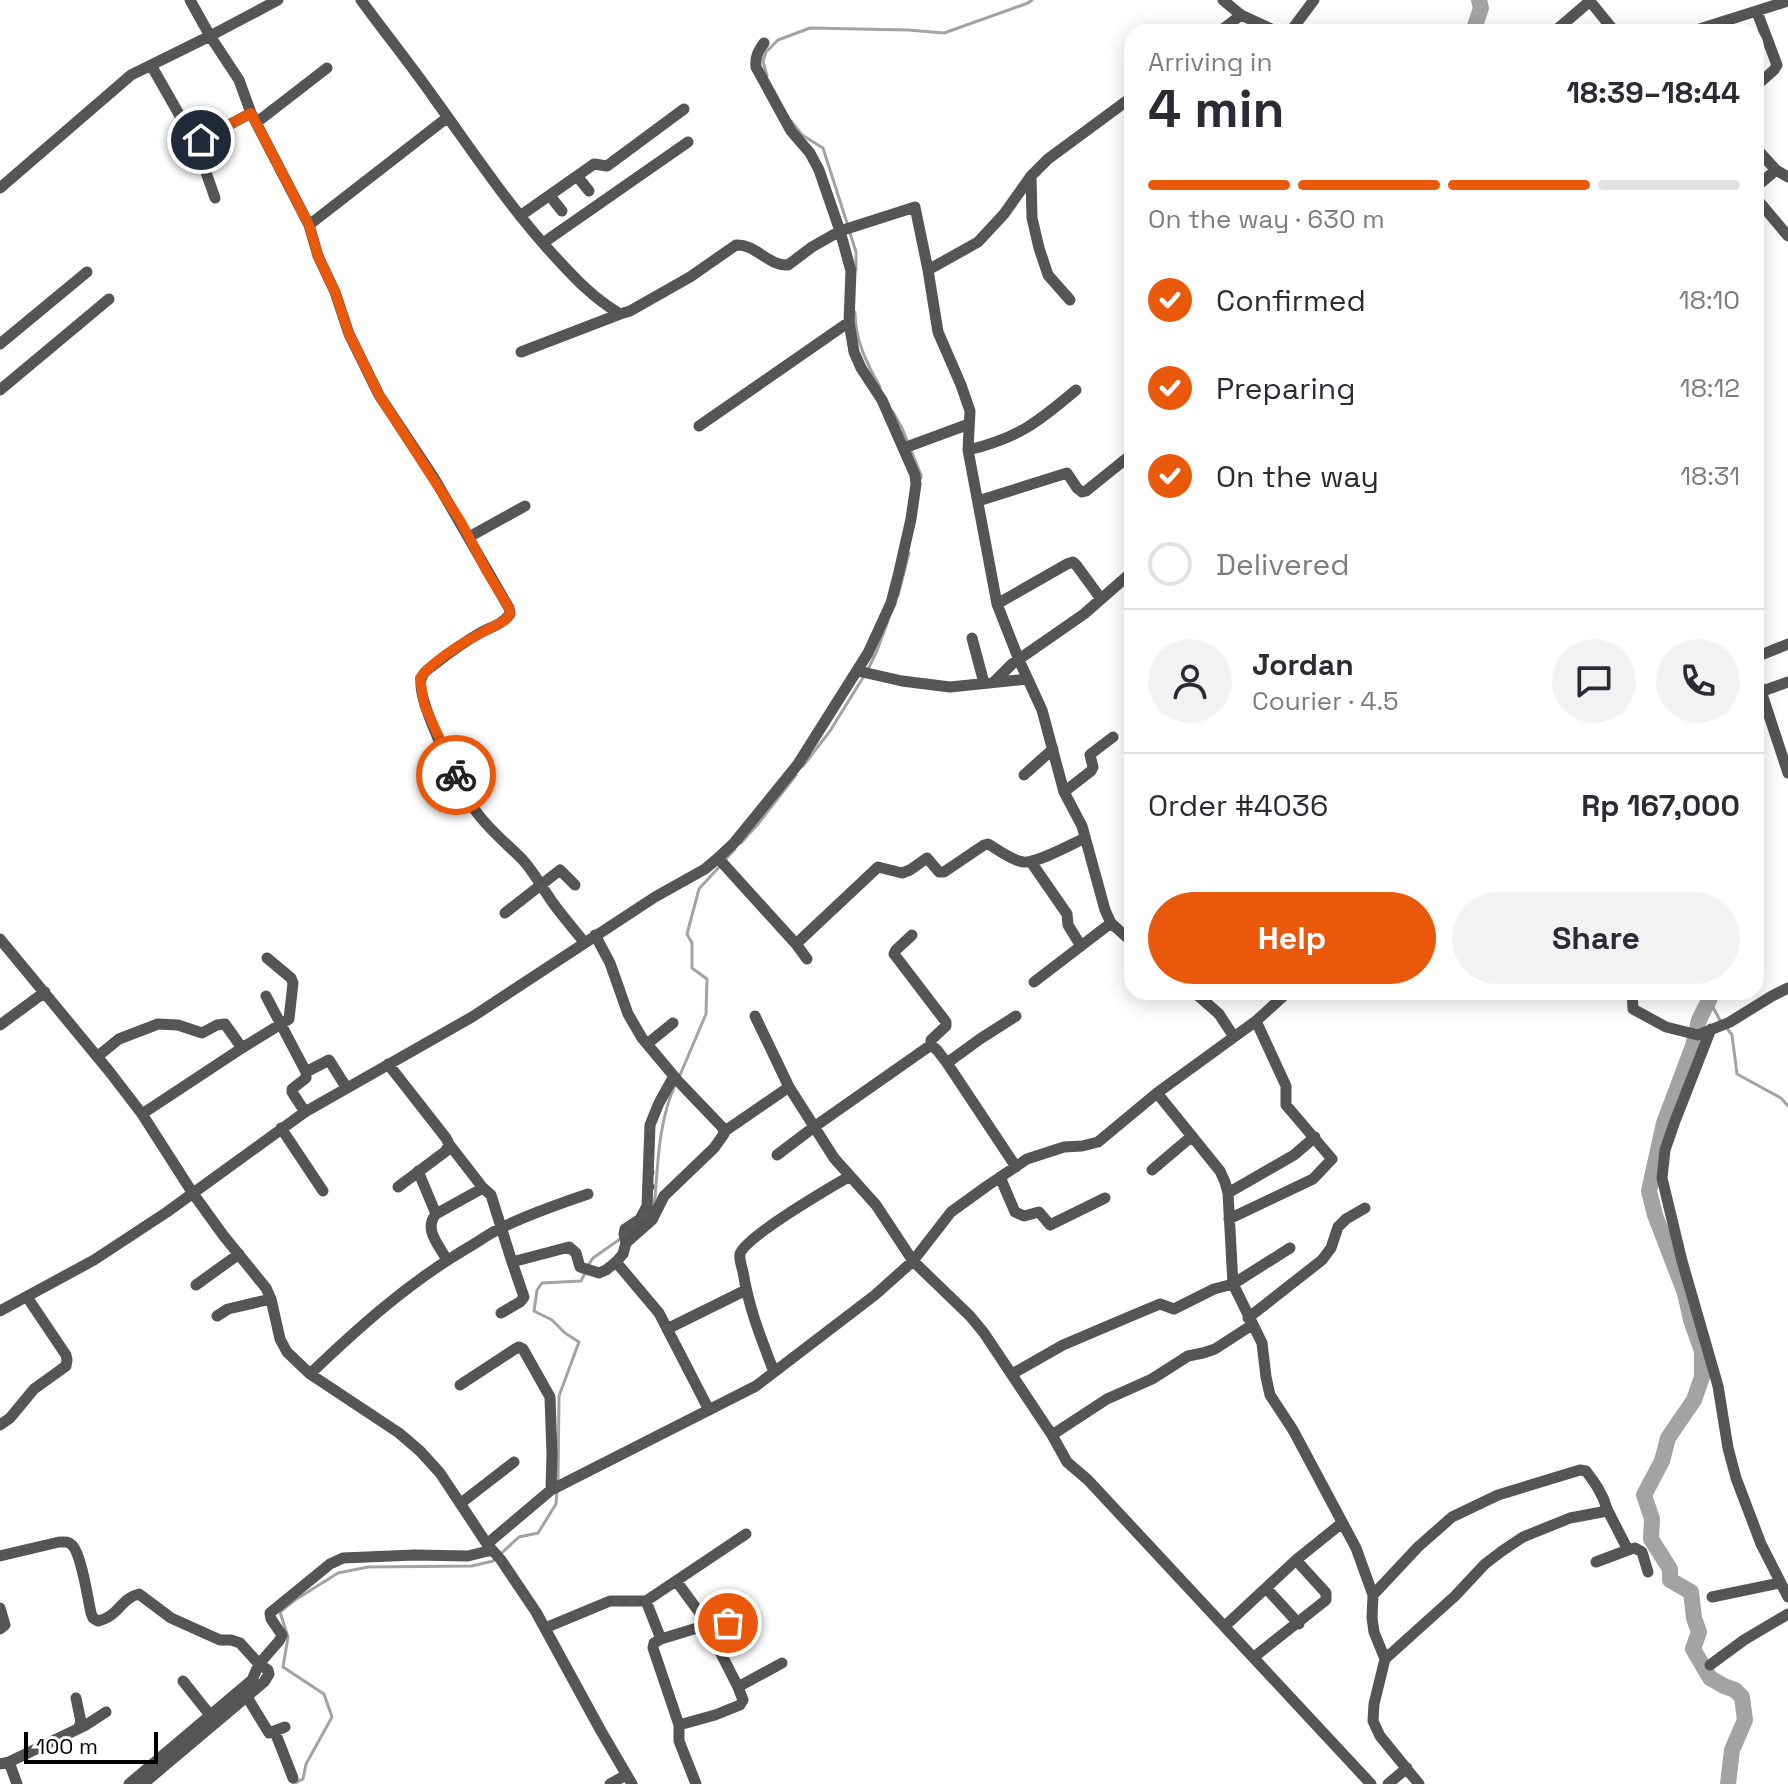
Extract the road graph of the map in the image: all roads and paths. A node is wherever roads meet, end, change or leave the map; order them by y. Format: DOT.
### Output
graph roads {
  1 [pos="190,0"];
  2 [pos="278,0"];
  3 [pos="361,0"];
  4 [pos="1223,0"];
  5 [pos="1314,0"];
  6 [pos="1590,0"];
  7 [pos="1788,1"];
  8 [pos="1757,12"];
  9 [pos="1241,15"];
  10 [pos="1229,24"];
  11 [pos="1261,24"];
  12 [pos="1296,24"];
  13 [pos="1563,24"];
  14 [pos="1609,24"];
  15 [pos="1714,24"];
  16 [pos="1762,24"];
  17 [pos="1764,30"];
  18 [pos="210,36"];
  19 [pos="764,43"];
  20 [pos="151,65"];
  21 [pos="327,68"];
  22 [pos="1764,79"];
  23 [pos="1124,103"];
  24 [pos="684,109"];
  25 [pos="448,117"];
  26 [pos="254,118"];
  27 [pos="688,142"];
  28 [pos="196,144"];
  29 [pos="1764,157"];
  30 [pos="1776,170"];
  31 [pos="577,176"];
  32 [pos="1031,176"];
  33 [pos="1788,177"];
  34 [pos="1764,180"];
  35 [pos="0,188"];
  36 [pos="589,191"];
  37 [pos="550,196"];
  38 [pos="215,198"];
  39 [pos="1764,208"];
  40 [pos="562,211"];
  41 [pos="520,216"];
  42 [pos="309,225"];
  43 [pos="845,230"];
  44 [pos="1788,236"];
  45 [pos="543,243"];
  46 [pos="928,270"];
  47 [pos="87,272"];
  48 [pos="109,299"];
  49 [pos="1070,300"];
  50 [pos="620,314"];
  51 [pos="849,322"];
  52 [pos="0,344"];
  53 [pos="521,352"];
  54 [pos="0,390"];
  55 [pos="1076,390"];
  56 [pos="969,424"];
  57 [pos="699,426"];
  58 [pos="907,446"];
  59 [pos="968,450"];
  60 [pos="1124,460"];
  61 [pos="978,501"];
  62 [pos="525,506"];
  63 [pos="469,537"];
  64 [pos="1124,579"];
  65 [pos="1101,599"];
  66 [pos="997,604"];
  67 [pos="972,638"];
  68 [pos="1788,644"];
  69 [pos="1764,654"];
  70 [pos="1019,660"];
  71 [pos="864,672"];
  72 [pos="1027,679"];
  73 [pos="1788,682"];
  74 [pos="989,683"];
  75 [pos="1764,690"];
  76 [pos="1764,706"];
  77 [pos="1113,737"];
  78 [pos="1053,749"];
  79 [pos="1788,773"];
  80 [pos="1024,775"];
  81 [pos="1064,792"];
  82 [pos="1085,838"];
  83 [pos="722,861"];
  84 [pos="1031,862"];
  85 [pos="542,885"];
  86 [pos="575,885"];
  87 [pos="505,913"];
  88 [pos="1111,923"];
  89 [pos="595,935"];
  90 [pos="912,935"];
  91 [pos="1124,935"];
  92 [pos="1,942"];
  93 [pos="584,942"];
  94 [pos="796,944"];
  95 [pos="1081,946"];
  96 [pos="267,958"];
  97 [pos="807,959"];
  98 [pos="1034,982"];
  99 [pos="1788,988"];
  100 [pos="45,992"];
  101 [pos="266,996"];
  102 [pos="1203,1000"];
  103 [pos="1279,1000"];
  104 [pos="1631,1000"];
  105 [pos="755,1016"];
  106 [pos="1016,1016"];
  107 [pos="1256,1021"];
  108 [pos="673,1023"];
  109 [pos="0,1025"];
  110 [pos="281,1025"];
  111 [pos="1713,1028"];
  112 [pos="1234,1037"];
  113 [pos="647,1044"];
  114 [pos="931,1045"];
  115 [pos="242,1048"];
  116 [pos="98,1056"];
  117 [pos="947,1063"];
  118 [pos="388,1064"];
  119 [pos="306,1072"];
  120 [pos="676,1078"];
  121 [pos="346,1087"];
  122 [pos="789,1087"];
  123 [pos="1157,1093"];
  124 [pos="305,1112"];
  125 [pos="142,1114"];
  126 [pos="814,1127"];
  127 [pos="281,1128"];
  128 [pos="725,1131"];
  129 [pos="1192,1136"];
  130 [pos="1315,1137"];
  131 [pos="449,1144"];
  132 [pos="777,1155"];
  133 [pos="1016,1167"];
  134 [pos="1152,1170"];
  135 [pos="418,1171"];
  136 [pos="850,1176"];
  137 [pos="1000,1177"];
  138 [pos="398,1187"];
  139 [pos="483,1188"];
  140 [pos="323,1191"];
  141 [pos="192,1192"];
  142 [pos="1228,1193"];
  143 [pos="588,1194"];
  144 [pos="1105,1198"];
  145 [pos="1365,1208"];
  146 [pos="436,1214"];
  147 [pos="648,1217"];
  148 [pos="1229,1219"];
  149 [pos="501,1228"];
  150 [pos="1290,1248"];
  151 [pos="239,1254"];
  152 [pos="447,1260"];
  153 [pos="913,1261"];
  154 [pos="512,1262"];
  155 [pos="616,1262"];
  156 [pos="1233,1284"];
  157 [pos="196,1285"];
  158 [pos="746,1290"];
  159 [pos="27,1297"];
  160 [pos="271,1299"];
  161 [pos="0,1311"];
  162 [pos="501,1313"];
  163 [pos="217,1316"];
  164 [pos="1250,1322"];
  165 [pos="667,1329"];
  166 [pos="774,1372"];
  167 [pos="310,1374"];
  168 [pos="1012,1374"];
  169 [pos="460,1385"];
  170 [pos="709,1410"];
  171 [pos="0,1425"];
  172 [pos="1052,1435"];
  173 [pos="514,1462"];
  174 [pos="552,1490"];
  175 [pos="461,1503"];
  176 [pos="1607,1509"];
  177 [pos="1342,1523"];
  178 [pos="746,1534"];
  179 [pos="1628,1550"];
  180 [pos="494,1552"];
  181 [pos="0,1556"];
  182 [pos="1296,1560"];
  183 [pos="1596,1562"];
  184 [pos="1648,1572"];
  185 [pos="677,1582"];
  186 [pos="1780,1583"];
  187 [pos="1266,1588"];
  188 [pos="1373,1595"];
  189 [pos="1712,1597"];
  190 [pos="1788,1597"];
  191 [pos="646,1601"];
  192 [pos="0,1608"];
  193 [pos="753,1613"];
  194 [pos="1788,1614"];
  195 [pos="1299,1624"];
  196 [pos="707,1625"];
  197 [pos="1225,1626"];
  198 [pos="545,1628"];
  199 [pos="0,1629"];
  200 [pos="661,1639"];
  201 [pos="1254,1657"];
  202 [pos="264,1658"];
  203 [pos="1385,1659"];
  204 [pos="782,1663"];
  205 [pos="1710,1665"];
  206 [pos="183,1681"];
  207 [pos="738,1687"];
  208 [pos="247,1697"];
  209 [pos="76,1698"];
  210 [pos="106,1712"];
  211 [pos="216,1715"];
  212 [pos="679,1725"];
  213 [pos="78,1729"];
  214 [pos="4,1763"];
  215 [pos="1407,1768"];
  216 [pos="293,1778"];
  217 [pos="629,1780"];
  218 [pos="17,1784"];
  219 [pos="129,1784"];
  220 [pos="143,1784"];
  221 [pos="610,1784"];
  222 [pos="696,1784"];
  223 [pos="1371,1784"];
  224 [pos="1388,1784"];
  225 [pos="1419,1784"];
  1 -- 18 [label="street"];
  2 -- 18 [label="street"];
  3 -- 25 [label="street"];
  4 -- 9 [label="street"];
  5 -- 12 [label="street"];
  6 -- 13 [label="street"];
  6 -- 14 [label="street"];
  7 -- 8 [label="street"];
  8 -- 15 [label="street"];
  8 -- 16 [label="street"];
  9 -- 10 [label="street"];
  9 -- 11 [label="street"];
  17 -- 22 [label="street"];
  18 -- 20 [label="street"];
  18 -- 26 [label="street"];
  19 -- 43 [label="street"];
  20 -- 28 [label="street"];
  20 -- 35 [label="street"];
  21 -- 26 [label="street"];
  23 -- 32 [label="street"];
  24 -- 31 [label="street"];
  25 -- 41 [label="street"];
  25 -- 42 [label="street"];
  26 -- 28 [label="street"];
  26 -- 42 [label="street"];
  27 -- 45 [label="street"];
  28 -- 38 [label="street"];
  29 -- 30 [label="street"];
  30 -- 33 [label="street"];
  30 -- 34 [label="street"];
  31 -- 36 [label="street"];
  31 -- 37 [label="street"];
  32 -- 46 [label="street"];
  32 -- 49 [label="street"];
  37 -- 40 [label="street"];
  37 -- 41 [label="street"];
  39 -- 44 [label="street"];
  41 -- 45 [label="street"];
  42 -- 63 [label="street"];
  43 -- 46 [label="street"];
  43 -- 50 [label="street"];
  43 -- 51 [label="street"];
  45 -- 50 [label="street"];
  46 -- 56 [label="street"];
  47 -- 52 [label="street"];
  48 -- 54 [label="street"];
  50 -- 53 [label="street"];
  51 -- 57 [label="street"];
  51 -- 58 [label="street"];
  55 -- 59 [label="street"];
  56 -- 58 [label="street"];
  56 -- 59 [label="street"];
  58 -- 71 [label="street"];
  59 -- 61 [label="street"];
  60 -- 61 [label="street"];
  61 -- 66 [label="street"];
  62 -- 63 [label="street"];
  63 -- 85 [label="street"];
  64 -- 65 [label="street"];
  65 -- 66 [label="street"];
  65 -- 70 [label="street"];
  66 -- 70 [label="street"];
  67 -- 74 [label="street"];
  68 -- 69 [label="street"];
  70 -- 72 [label="street"];
  70 -- 74 [label="street"];
  71 -- 74 [label="street"];
  71 -- 83 [label="street"];
  72 -- 74 [label="street"];
  72 -- 78 [label="street"];
  73 -- 75 [label="street"];
  76 -- 79 [label="street"];
  77 -- 81 [label="street"];
  78 -- 80 [label="street"];
  78 -- 81 [label="street"];
  81 -- 82 [label="street"];
  82 -- 84 [label="street"];
  82 -- 88 [label="street"];
  83 -- 89 [label="street"];
  83 -- 94 [label="street"];
  84 -- 94 [label="street"];
  84 -- 95 [label="street"];
  85 -- 86 [label="street"];
  85 -- 87 [label="street"];
  85 -- 93 [label="street"];
  88 -- 91 [label="street"];
  88 -- 95 [label="street"];
  89 -- 93 [label="street"];
  89 -- 113 [label="street"];
  90 -- 114 [label="street"];
  92 -- 100 [label="street"];
  93 -- 118 [label="street"];
  94 -- 97 [label="street"];
  95 -- 98 [label="street"];
  96 -- 110 [label="street"];
  99 -- 111 [label="street"];
  100 -- 109 [label="street"];
  100 -- 116 [label="street"];
  101 -- 110 [label="street"];
  102 -- 112 [label="street"];
  103 -- 107 [label="street"];
  104 -- 111 [label="street"];
  105 -- 122 [label="street"];
  106 -- 117 [label="street"];
  107 -- 112 [label="street"];
  107 -- 130 [label="street"];
  108 -- 113 [label="street"];
  110 -- 115 [label="street"];
  110 -- 119 [label="street"];
  111 -- 186 [label="street"];
  112 -- 123 [label="street"];
  113 -- 120 [label="street"];
  114 -- 117 [label="street"];
  114 -- 126 [label="street"];
  115 -- 116 [label="street"];
  115 -- 125 [label="street"];
  116 -- 125 [label="street"];
  117 -- 133 [label="street"];
  118 -- 121 [label="street"];
  118 -- 131 [label="street"];
  119 -- 121 [label="street"];
  119 -- 124 [label="street"];
  120 -- 128 [label="street"];
  120 -- 147 [label="street"];
  121 -- 124 [label="street"];
  122 -- 126 [label="street"];
  122 -- 128 [label="street"];
  123 -- 129 [label="street"];
  123 -- 133 [label="street"];
  124 -- 127 [label="street"];
  125 -- 141 [label="street"];
  126 -- 132 [label="street"];
  126 -- 136 [label="street"];
  127 -- 140 [label="street"];
  127 -- 141 [label="street"];
  128 -- 147 [label="street"];
  129 -- 134 [label="street"];
  129 -- 142 [label="street"];
  130 -- 142 [label="street"];
  130 -- 148 [label="street"];
  131 -- 135 [label="street"];
  131 -- 139 [label="street"];
  133 -- 137 [label="street"];
  135 -- 138 [label="street"];
  135 -- 146 [label="street"];
  136 -- 153 [label="street"];
  136 -- 158 [label="street"];
  137 -- 144 [label="street"];
  137 -- 153 [label="street"];
  139 -- 146 [label="street"];
  139 -- 149 [label="street"];
  141 -- 151 [label="street"];
  141 -- 159 [label="street"];
  142 -- 148 [label="street"];
  143 -- 149 [label="street"];
  145 -- 164 [label="street"];
  146 -- 152 [label="street"];
  147 -- 155 [label="street"];
  148 -- 156 [label="street"];
  149 -- 152 [label="street"];
  149 -- 154 [label="street"];
  150 -- 156 [label="street"];
  151 -- 157 [label="street"];
  151 -- 160 [label="street"];
  152 -- 167 [label="street"];
  153 -- 166 [label="street"];
  153 -- 168 [label="street"];
  154 -- 155 [label="street"];
  154 -- 162 [label="street"];
  155 -- 165 [label="street"];
  156 -- 164 [label="street"];
  156 -- 168 [label="street"];
  158 -- 165 [label="street"];
  158 -- 166 [label="street"];
  159 -- 161 [label="street"];
  159 -- 171 [label="street"];
  160 -- 163 [label="street"];
  160 -- 167 [label="street"];
  164 -- 172 [label="street"];
  164 -- 177 [label="street"];
  165 -- 170 [label="street"];
  166 -- 170 [label="street"];
  167 -- 175 [label="street"];
  168 -- 172 [label="street"];
  169 -- 174 [label="street"];
  170 -- 174 [label="street"];
  172 -- 197 [label="street"];
  173 -- 175 [label="street"];
  174 -- 180 [label="street"];
  175 -- 180 [label="street"];
  176 -- 179 [label="street"];
  176 -- 188 [label="street"];
  176 -- 203 [label="street"];
  177 -- 182 [label="street"];
  177 -- 188 [label="street"];
  178 -- 185 [label="street"];
  179 -- 183 [label="street"];
  179 -- 184 [label="street"];
  180 -- 198 [label="street"];
  180 -- 202 [label="street"];
  181 -- 202 [label="street"];
  182 -- 187 [label="street"];
  182 -- 195 [label="street"];
  185 -- 191 [label="street"];
  185 -- 196 [label="street"];
  186 -- 189 [label="street"];
  186 -- 190 [label="street"];
  187 -- 195 [label="street"];
  187 -- 197 [label="street"];
  188 -- 203 [label="street"];
  191 -- 198 [label="street"];
  191 -- 200 [label="street"];
  192 -- 199 [label="street"];
  193 -- 196 [label="street"];
  194 -- 205 [label="street"];
  195 -- 201 [label="street"];
  196 -- 200 [label="street"];
  196 -- 207 [label="street"];
  197 -- 201 [label="street"];
  198 -- 217 [label="street"];
  200 -- 212 [label="street"];
  201 -- 223 [label="street"];
  202 -- 208 [label="street"];
  202 -- 211 [label="street"];
  203 -- 215 [label="street"];
  204 -- 207 [label="street"];
  206 -- 211 [label="street"];
  207 -- 212 [label="street"];
  208 -- 211 [label="street"];
  208 -- 216 [label="street"];
  209 -- 213 [label="street"];
  210 -- 213 [label="street"];
  211 -- 219 [label="street"];
  211 -- 220 [label="street"];
  212 -- 222 [label="street"];
  213 -- 214 [label="street"];
  214 -- 218 [label="street"];
  215 -- 224 [label="street"];
  215 -- 225 [label="street"];
  217 -- 221 [label="street"];
}
